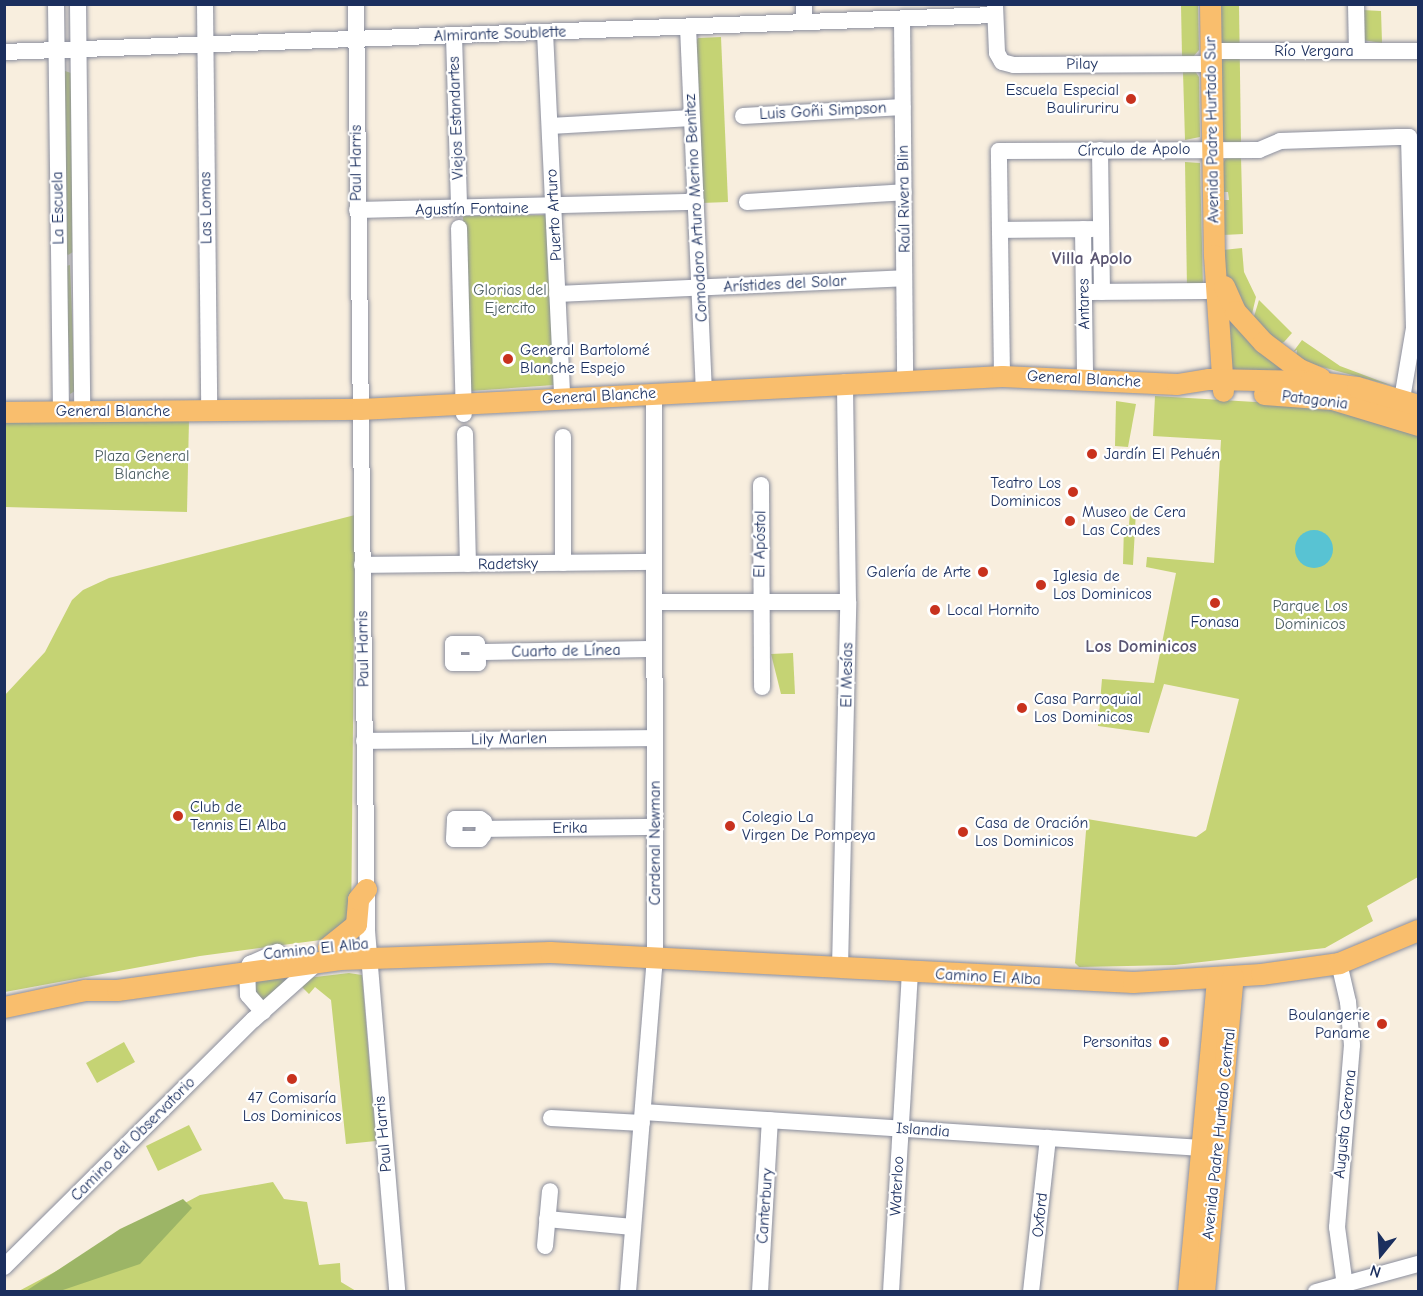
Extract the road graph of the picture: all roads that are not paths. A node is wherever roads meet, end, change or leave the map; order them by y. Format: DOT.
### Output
graph roads {
  1 [pos="56,4"];
  2 [pos="78,4"];
  3 [pos="205,4"];
  4 [pos="356,4"];
  5 [pos="804,4"];
  6 [pos="1210,4"];
  7 [pos="1356,4"];
  8 [pos="995,10"];
  9 [pos="902,19"];
  10 [pos="804,22"];
  11 [pos="688,27"];
  12 [pos="545,32"];
  13 [pos="454,36"];
  14 [pos="356,39"];
  15 [pos="204,45"];
  16 [pos="76,50"];
  17 [pos="56,51"];
  18 [pos="1357,51"];
  19 [pos="1419,51"];
  20 [pos="4,52"];
  21 [pos="1210,58"];
  22 [pos="903,107"];
  23 [pos="743,116"];
  24 [pos="692,118"];
  25 [pos="550,126"];
  26 [pos="1212,148"];
  27 [pos="1100,150"];
  28 [pos="904,192"];
  29 [pos="459,201"];
  30 [pos="696,202"];
  31 [pos="747,202"];
  32 [pos="554,208"];
  33 [pos="357,210"];
  34 [pos="459,228"];
  35 [pos="1083,229"];
  36 [pos="1101,229"];
  37 [pos="1000,230"];
  38 [pos="1214,255"];
  39 [pos="59,261"];
  40 [pos="79,261"];
  41 [pos="904,278"];
  42 [pos="699,288"];
  43 [pos="1102,291"];
  44 [pos="1206,291"];
  45 [pos="1084,292"];
  46 [pos="558,294"];
  47 [pos="1002,376"];
  48 [pos="905,379"];
  49 [pos="1085,380"];
  50 [pos="845,382"];
  51 [pos="1334,383"];
  52 [pos="1211,385"];
  53 [pos="704,390"];
  54 [pos="654,393"];
  55 [pos="562,398"];
  56 [pos="1410,402"];
  57 [pos="464,408"];
  58 [pos="360,409"];
  59 [pos="209,411"];
  60 [pos="4,412"];
  61 [pos="61,412"];
  62 [pos="82,412"];
  63 [pos="1419,425"];
  64 [pos="465,434"];
  65 [pos="563,437"];
  66 [pos="760,485"];
  67 [pos="654,562"];
  68 [pos="563,563"];
  69 [pos="468,564"];
  70 [pos="362,565"];
  71 [pos="654,602"];
  72 [pos="759,602"];
  73 [pos="848,602"];
  74 [pos="654,649"];
  75 [pos="478,652"];
  76 [pos="762,687"];
  77 [pos="654,738"];
  78 [pos="364,741"];
  79 [pos="655,827"];
  80 [pos="485,829"];
  81 [pos="366,889"];
  82 [pos="1419,930"];
  83 [pos="368,950"];
  84 [pos="277,952"];
  85 [pos="323,954"];
  86 [pos="655,956"];
  87 [pos="1339,963"];
  88 [pos="840,968"];
  89 [pos="247,971"];
  90 [pos="910,972"];
  91 [pos="1225,976"];
  92 [pos="85,990"];
  93 [pos="4,1007"];
  94 [pos="263,1012"];
  95 [pos="551,1118"];
  96 [pos="642,1118"];
  97 [pos="770,1120"];
  98 [pos="901,1129"];
  99 [pos="1048,1138"];
  100 [pos="1202,1148"];
  101 [pos="550,1191"];
  102 [pos="547,1219"];
  103 [pos="633,1227"];
  104 [pos="545,1246"];
  105 [pos="1419,1264"];
  106 [pos="4,1267"];
  107 [pos="1345,1286"];
  108 [pos="396,1292"];
  109 [pos="628,1292"];
  110 [pos="760,1292"];
  111 [pos="891,1292"];
  112 [pos="1031,1292"];
  113 [pos="1188,1292"];
  114 [pos="1204,1292"];
  115 [pos="1316,1292"];
  1 -- 17 [label="street, La Escuela"];
  2 -- 16 [label="street, La Escuela"];
  3 -- 15 [label="street, Las Lomas"];
  4 -- 14 [label="street, Paul Harris"];
  5 -- 10 [label="street"];
  6 -- 21 [label="main road, Avenida Padre Hurtado Sur"];
  7 -- 18 [label="street"];
  8 -- 9 [label="street, Almirante Soublette"];
  8 -- 21 [label="street, Pilay"];
  9 -- 10 [label="street, Almirante Soublette"];
  9 -- 22 [label="street, Raúl Rivera Blin"];
  10 -- 11 [label="street, Almirante Soublette"];
  11 -- 12 [label="street, Almirante Soublette"];
  11 -- 24 [label="street, Comodoro Arturo Merino Benitez"];
  12 -- 13 [label="street, Almirante Soublette"];
  12 -- 25 [label="street, Puerto Arturo"];
  13 -- 14 [label="street, Almirante Soublette"];
  13 -- 29 [label="street, Viejos Estandartes"];
  14 -- 15 [label="street, Almirante Soublette"];
  14 -- 33 [label="street, Paul Harris"];
  15 -- 16 [label="street, Almirante Soublette"];
  15 -- 59 [label="street, Las Lomas"];
  16 -- 17 [label="street, Almirante Soublette"];
  16 -- 40 [label="street, La Escuela"];
  17 -- 20 [label="street, Almirante Soublette"];
  17 -- 39 [label="street, La Escuela"];
  18 -- 19 [label="street, Río Vergara"];
  18 -- 21 [label="street, Río Vergara"];
  21 -- 26 [label="main road, Avenida Padre Hurtado Sur"];
  22 -- 23 [label="street, Luis Goñi Simpson"];
  22 -- 28 [label="street, Raúl Rivera Blin"];
  24 -- 25 [label="street"];
  24 -- 30 [label="street, Comodoro Arturo Merino Benitez"];
  25 -- 32 [label="street, Puerto Arturo"];
  26 -- 27 [label="street, Círculo de Apolo"];
  26 -- 38 [label="main road, Avenida Padre Hurtado Sur"];
  26 -- 56 [label="street, Círculo de Apolo"];
  27 -- 36 [label="street, Antares"];
  27 -- 37 [label="street, Círculo de Apolo"];
  28 -- 31 [label="street"];
  28 -- 41 [label="street, Raúl Rivera Blin"];
  30 -- 32 [label="street, Agustín Fontaine"];
  30 -- 42 [label="street, Comodoro Arturo Merino Benitez"];
  32 -- 33 [label="street, Agustín Fontaine"];
  32 -- 46 [label="street, Puerto Arturo"];
  33 -- 58 [label="street, Paul Harris"];
  34 -- 57 [label="street"];
  35 -- 36 [label="street"];
  35 -- 37 [label="street"];
  35 -- 45 [label="street, Antares"];
  36 -- 43 [label="street, Antares"];
  37 -- 47 [label="street, Círculo de Apolo"];
  38 -- 44 [label="main road, Avenida Padre Hurtado Sur"];
  38 -- 51 [label="main road"];
  38 -- 52 [label="main road, Avenida Padre Hurtado Sur"];
  39 -- 40 [label="street"];
  39 -- 61 [label="street, La Escuela"];
  40 -- 62 [label="street, La Escuela"];
  41 -- 42 [label="street, Arístides del Solar"];
  41 -- 48 [label="street, Raúl Rivera Blin"];
  42 -- 46 [label="street, Arístides del Solar"];
  42 -- 53 [label="street, Comodoro Arturo Merino Benitez"];
  43 -- 44 [label="street"];
  43 -- 45 [label="street"];
  44 -- 52 [label="main road, Avenida Padre Hurtado Sur"];
  45 -- 49 [label="street, Antares"];
  46 -- 55 [label="street, Puerto Arturo"];
  47 -- 48 [label="main road, General Blanche"];
  47 -- 49 [label="main road, General Blanche"];
  48 -- 50 [label="main road, General Blanche"];
  49 -- 52 [label="main road, General Blanche"];
  50 -- 53 [label="main road, General Blanche"];
  50 -- 73 [label="street, El Mesías"];
  51 -- 52 [label="main road, Patagonia"];
  51 -- 56 [label="main road, Patagonia"];
  52 -- 63 [label="main road, Patagonia"];
  53 -- 54 [label="main road, General Blanche"];
  54 -- 55 [label="main road, General Blanche"];
  54 -- 67 [label="street, Cardenal Newman"];
  55 -- 57 [label="main road, General Blanche"];
  57 -- 58 [label="main road, General Blanche"];
  58 -- 59 [label="main road, General Blanche"];
  58 -- 70 [label="street, Paul Harris"];
  59 -- 62 [label="main road, General Blanche"];
  60 -- 61 [label="main road, General Blanche"];
  61 -- 62 [label="main road, General Blanche"];
  64 -- 69 [label="street"];
  65 -- 68 [label="street"];
  66 -- 72 [label="street, El Apóstol"];
  67 -- 68 [label="street, Radetsky"];
  67 -- 71 [label="street, Cardenal Newman"];
  68 -- 69 [label="street, Radetsky"];
  69 -- 70 [label="street, Radetsky"];
  70 -- 78 [label="street, Paul Harris"];
  71 -- 72 [label="street, El Apóstol"];
  71 -- 74 [label="street, Cardenal Newman"];
  72 -- 73 [label="street, El Apóstol"];
  72 -- 76 [label="street"];
  73 -- 88 [label="street, El Mesías"];
  74 -- 75 [label="street, Cuarto de Línea"];
  74 -- 77 [label="street, Cardenal Newman"];
  77 -- 78 [label="street, Lily Marlen"];
  77 -- 79 [label="street, Cardenal Newman"];
  78 -- 81 [label="street, Paul Harris"];
  79 -- 80 [label="street, Erika"];
  79 -- 86 [label="street, Cardenal Newman"];
  81 -- 83 [label="street, Paul Harris"];
  81 -- 85 [label="main road"];
  82 -- 87 [label="main road, Camino El Alba"];
  83 -- 85 [label="main road, Camino El Alba"];
  83 -- 86 [label="main road, Camino El Alba"];
  83 -- 108 [label="street, Paul Harris"];
  84 -- 85 [label="main road, Camino El Alba"];
  84 -- 89 [label="street"];
  84 -- 92 [label="main road, Camino El Alba"];
  85 -- 89 [label="main road, Camino El Alba"];
  85 -- 94 [label="street, Camino del Observatorio"];
  86 -- 88 [label="main road, Camino El Alba"];
  86 -- 96 [label="street, Cardenal Newman"];
  87 -- 91 [label="main road, Camino El Alba"];
  87 -- 107 [label="street, Augusta Gerona"];
  88 -- 90 [label="main road, Camino El Alba"];
  89 -- 92 [label="main road, Camino El Alba"];
  89 -- 94 [label="street"];
  90 -- 91 [label="main road, Camino El Alba"];
  90 -- 98 [label="street, Waterloo"];
  91 -- 100 [label="main road, Avenida Padre Hurtado Central"];
  91 -- 114 [label="main road, Avenida Padre Hurtado Central"];
  92 -- 93 [label="main road, Camino El Alba"];
  94 -- 106 [label="street, Camino del Observatorio"];
  95 -- 96 [label="street, Islandia"];
  96 -- 97 [label="street, Islandia"];
  96 -- 103 [label="street, Cardenal Newman"];
  97 -- 98 [label="street, Islandia"];
  97 -- 110 [label="street, Canterbury"];
  98 -- 99 [label="street, Islandia"];
  98 -- 111 [label="street, Waterloo"];
  99 -- 100 [label="street, Islandia"];
  99 -- 112 [label="street, Oxford"];
  100 -- 113 [label="main road, Avenida Padre Hurtado Central"];
  101 -- 102 [label="street"];
  102 -- 103 [label="street"];
  102 -- 104 [label="street"];
  103 -- 109 [label="street, Cardenal Newman"];
  105 -- 107 [label="street"];
  107 -- 115 [label="street"];
}
